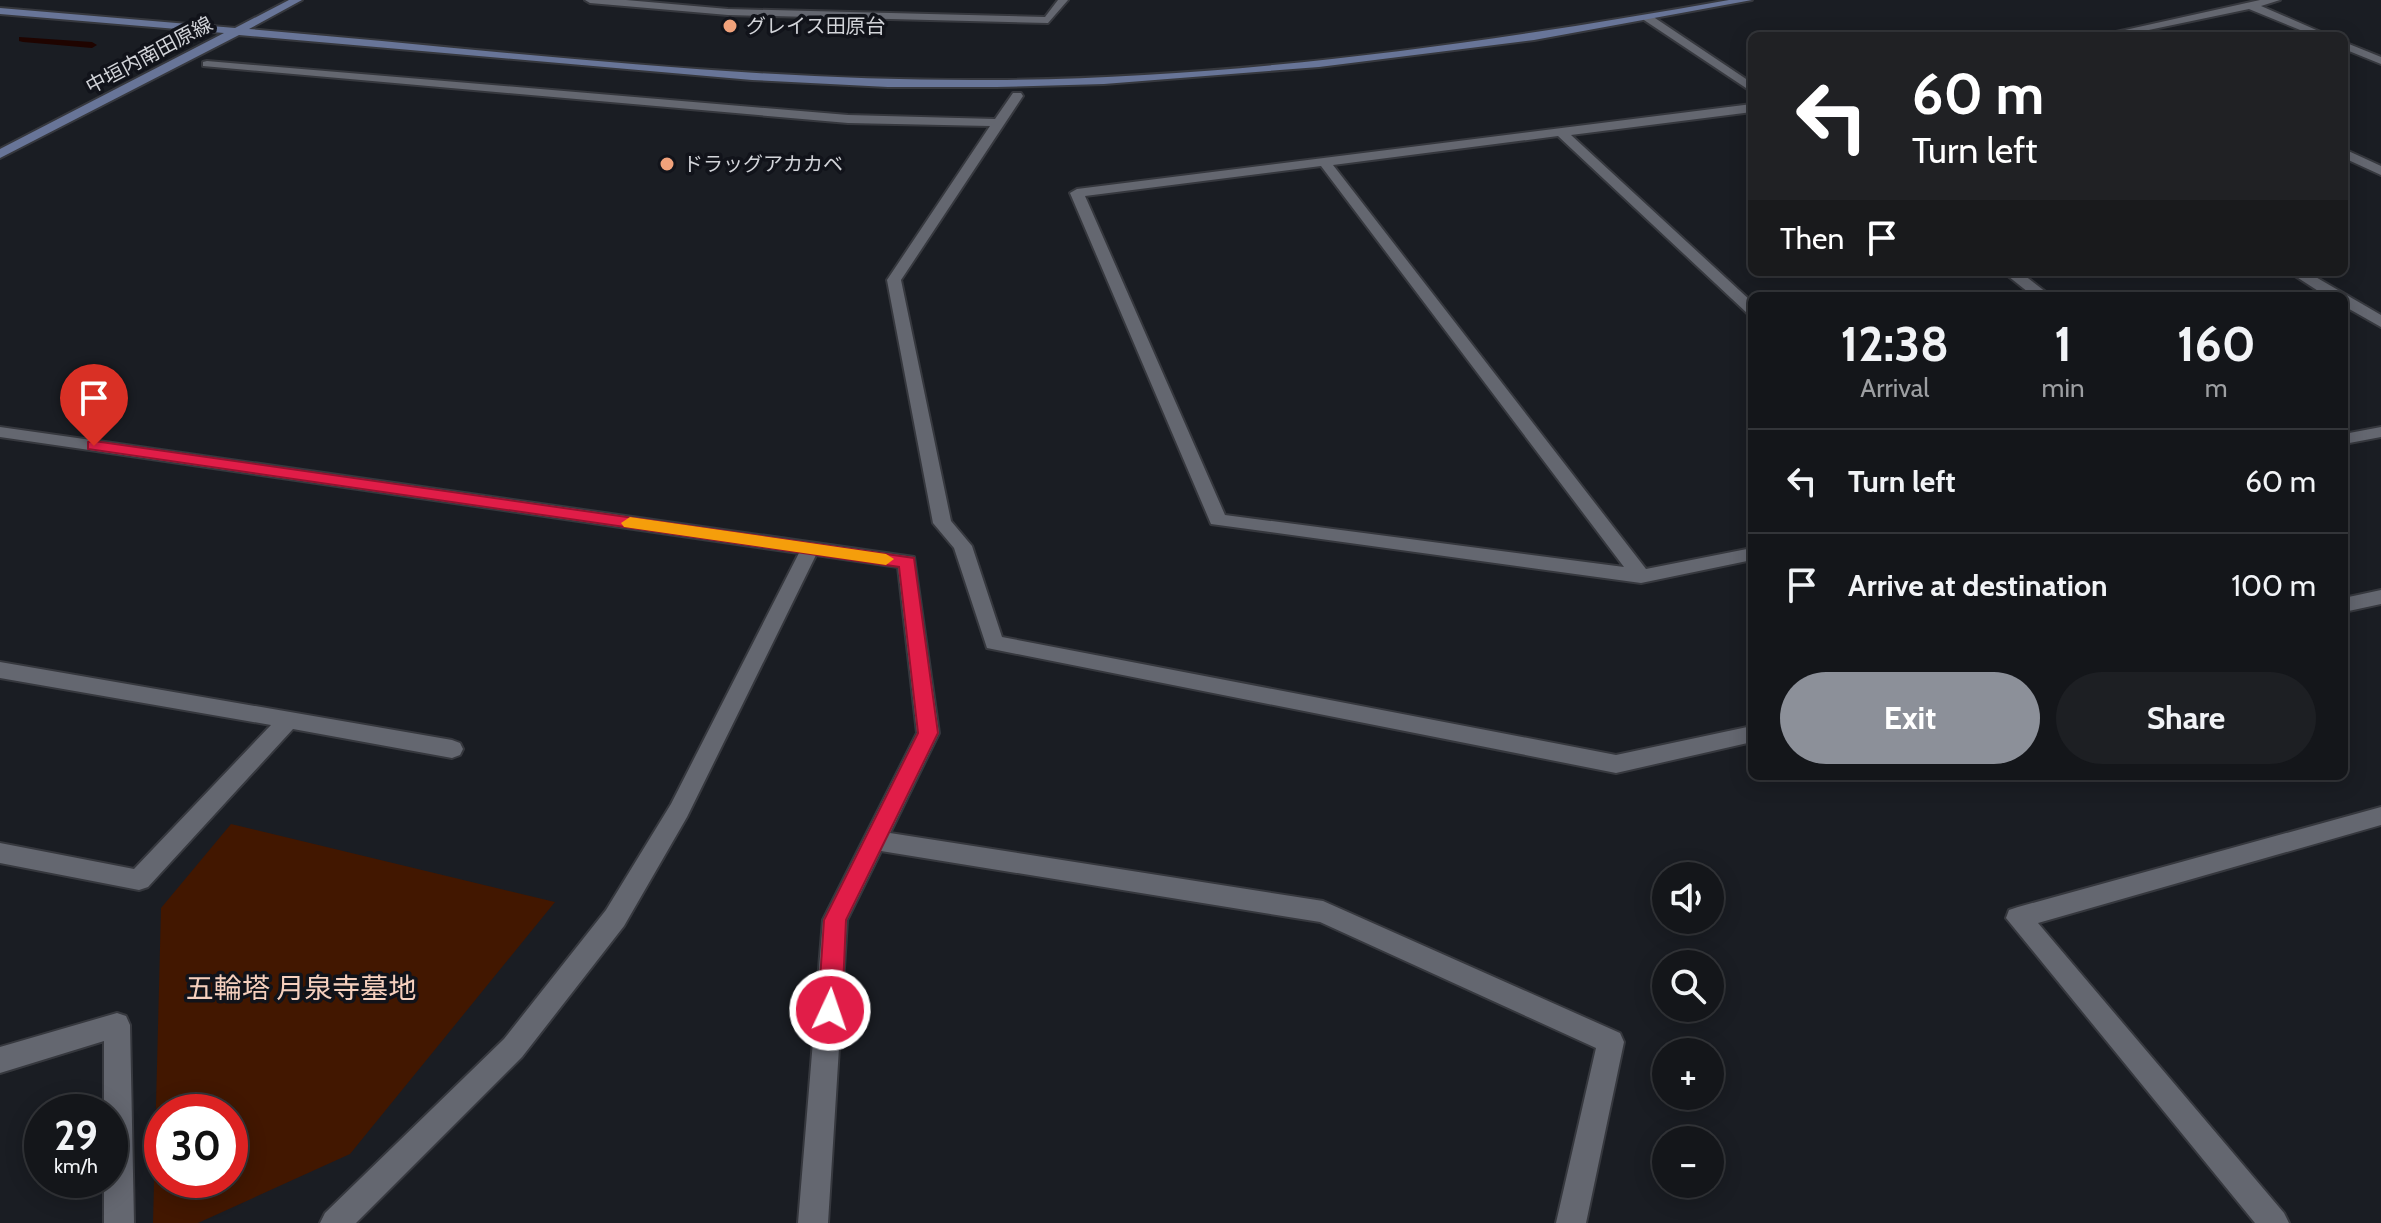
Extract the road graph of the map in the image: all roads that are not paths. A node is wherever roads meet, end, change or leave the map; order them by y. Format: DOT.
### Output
graph roads {
  1 [pos="297,0"];
  2 [pos="590,0"];
  3 [pos="1063,0"];
  4 [pos="1747,0"];
  5 [pos="2239,0"];
  6 [pos="2275,0"];
  7 [pos="2251,5"];
  8 [pos="0,11"];
  9 [pos="1648,18"];
  10 [pos="234,31"];
  11 [pos="2126,32"];
  12 [pos="2315,32"];
  13 [pos="2348,47"];
  14 [pos="2381,61"];
  15 [pos="207,64"];
  16 [pos="1748,85"];
  17 [pos="1017,96"];
  18 [pos="1748,109"];
  19 [pos="1000,123"];
  20 [pos="1561,132"];
  21 [pos="0,154"];
  22 [pos="2348,155"];
  23 [pos="1324,162"];
  24 [pos="2381,171"];
  25 [pos="2016,276"];
  26 [pos="2303,276"];
  27 [pos="2038,292"];
  28 [pos="2330,292"];
  29 [pos="2348,302"];
  30 [pos="1748,306"];
  31 [pos="2381,322"];
  32 [pos="0,432"];
  33 [pos="2381,432"];
  34 [pos="2348,438"];
  35 [pos="810,549"];
  36 [pos="1748,555"];
  37 [pos="1641,576"];
  38 [pos="2381,597"];
  39 [pos="2348,604"];
  40 [pos="0,670"];
  41 [pos="289,720"];
  42 [pos="1748,735"];
  43 [pos="452,749"];
  44 [pos="2381,816"];
  45 [pos="875,840"];
  46 [pos="0,853"];
  47 [pos="0,1060"];
  48 [pos="119,1223"];
  49 [pos="335,1223"];
  50 [pos="813,1223"];
  51 [pos="1571,1223"];
  52 [pos="2274,1223"];
  1 -- 10 [label="street"];
  2 -- 3 [label="street"];
  4 -- 9 [label="street"];
  5 -- 7 [label="street"];
  6 -- 7 [label="street"];
  7 -- 11 [label="street"];
  7 -- 12 [label="street"];
  8 -- 10 [label="street, 中垣内南田原線"];
  9 -- 10 [label="street"];
  9 -- 16 [label="street"];
  10 -- 21 [label="street, 中垣内南田原線"];
  13 -- 14 [label="street"];
  15 -- 19 [label="street"];
  17 -- 19 [label="street"];
  18 -- 20 [label="street"];
  19 -- 42 [label="street"];
  20 -- 23 [label="street"];
  20 -- 30 [label="street"];
  22 -- 24 [label="street"];
  23 -- 37 [label="street"];
  23 -- 37 [label="street"];
  25 -- 27 [label="street"];
  26 -- 28 [label="street"];
  29 -- 31 [label="street"];
  32 -- 35 [label="street"];
  33 -- 34 [label="street"];
  35 -- 45 [label="street"];
  35 -- 49 [label="street"];
  36 -- 37 [label="street"];
  38 -- 39 [label="street"];
  40 -- 41 [label="street"];
  41 -- 43 [label="street"];
  41 -- 46 [label="street"];
  44 -- 52 [label="street"];
  45 -- 50 [label="street"];
  45 -- 51 [label="street"];
  47 -- 48 [label="street"];
}
